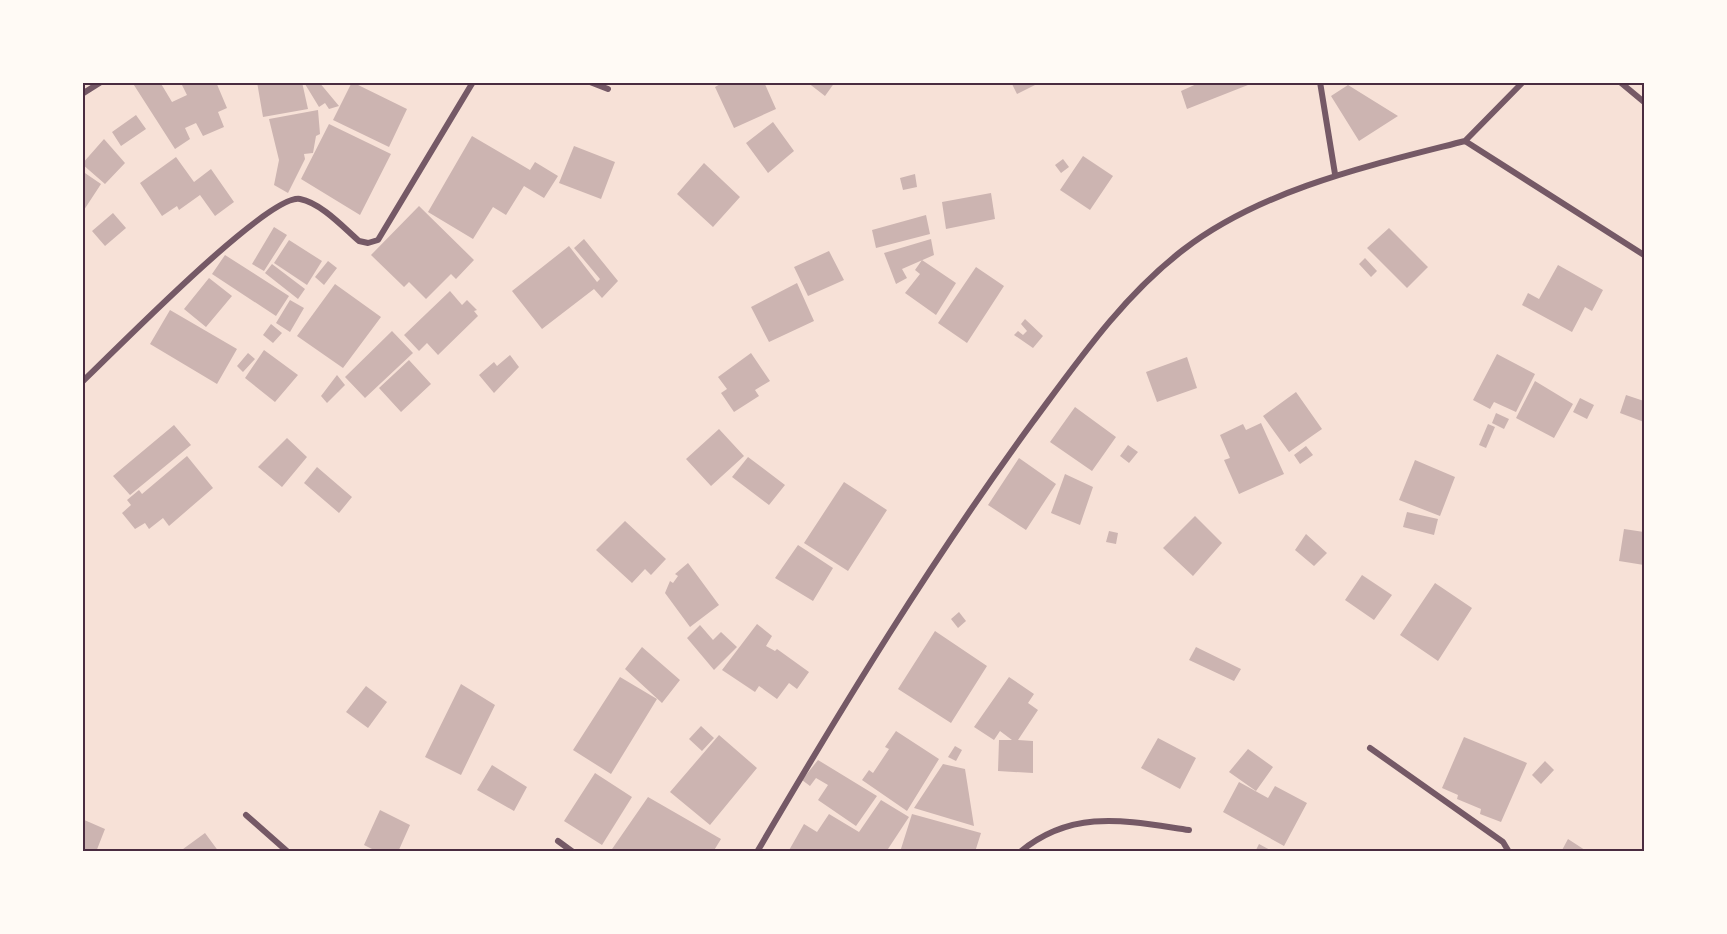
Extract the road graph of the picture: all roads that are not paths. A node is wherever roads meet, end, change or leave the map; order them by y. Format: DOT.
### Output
graph roads {
  1 [pos="101,82"];
  2 [pos="473,82"];
  3 [pos="590,82"];
  4 [pos="1320,82"];
  5 [pos="1523,82"];
  6 [pos="1620,82"];
  7 [pos="608,89"];
  8 [pos="82,94"];
  9 [pos="1644,102"];
  10 [pos="1466,141"];
  11 [pos="1335,174"];
  12 [pos="1644,255"];
  13 [pos="82,382"];
  14 [pos="1370,748"];
  15 [pos="246,815"];
  16 [pos="1189,830"];
  17 [pos="558,841"];
  18 [pos="288,852"];
  19 [pos="573,852"];
  20 [pos="757,852"];
  21 [pos="1020,852"];
  22 [pos="1509,852"];
  1 -- 8 [label="street"];
  2 -- 13 [label="street"];
  3 -- 7 [label="street"];
  4 -- 11 [label="street"];
  5 -- 10 [label="street"];
  6 -- 9 [label="street"];
  10 -- 11 [label="street"];
  10 -- 12 [label="street"];
  11 -- 20 [label="street"];
  14 -- 22 [label="street"];
  15 -- 18 [label="street"];
  16 -- 21 [label="street"];
  17 -- 19 [label="street"];
}
